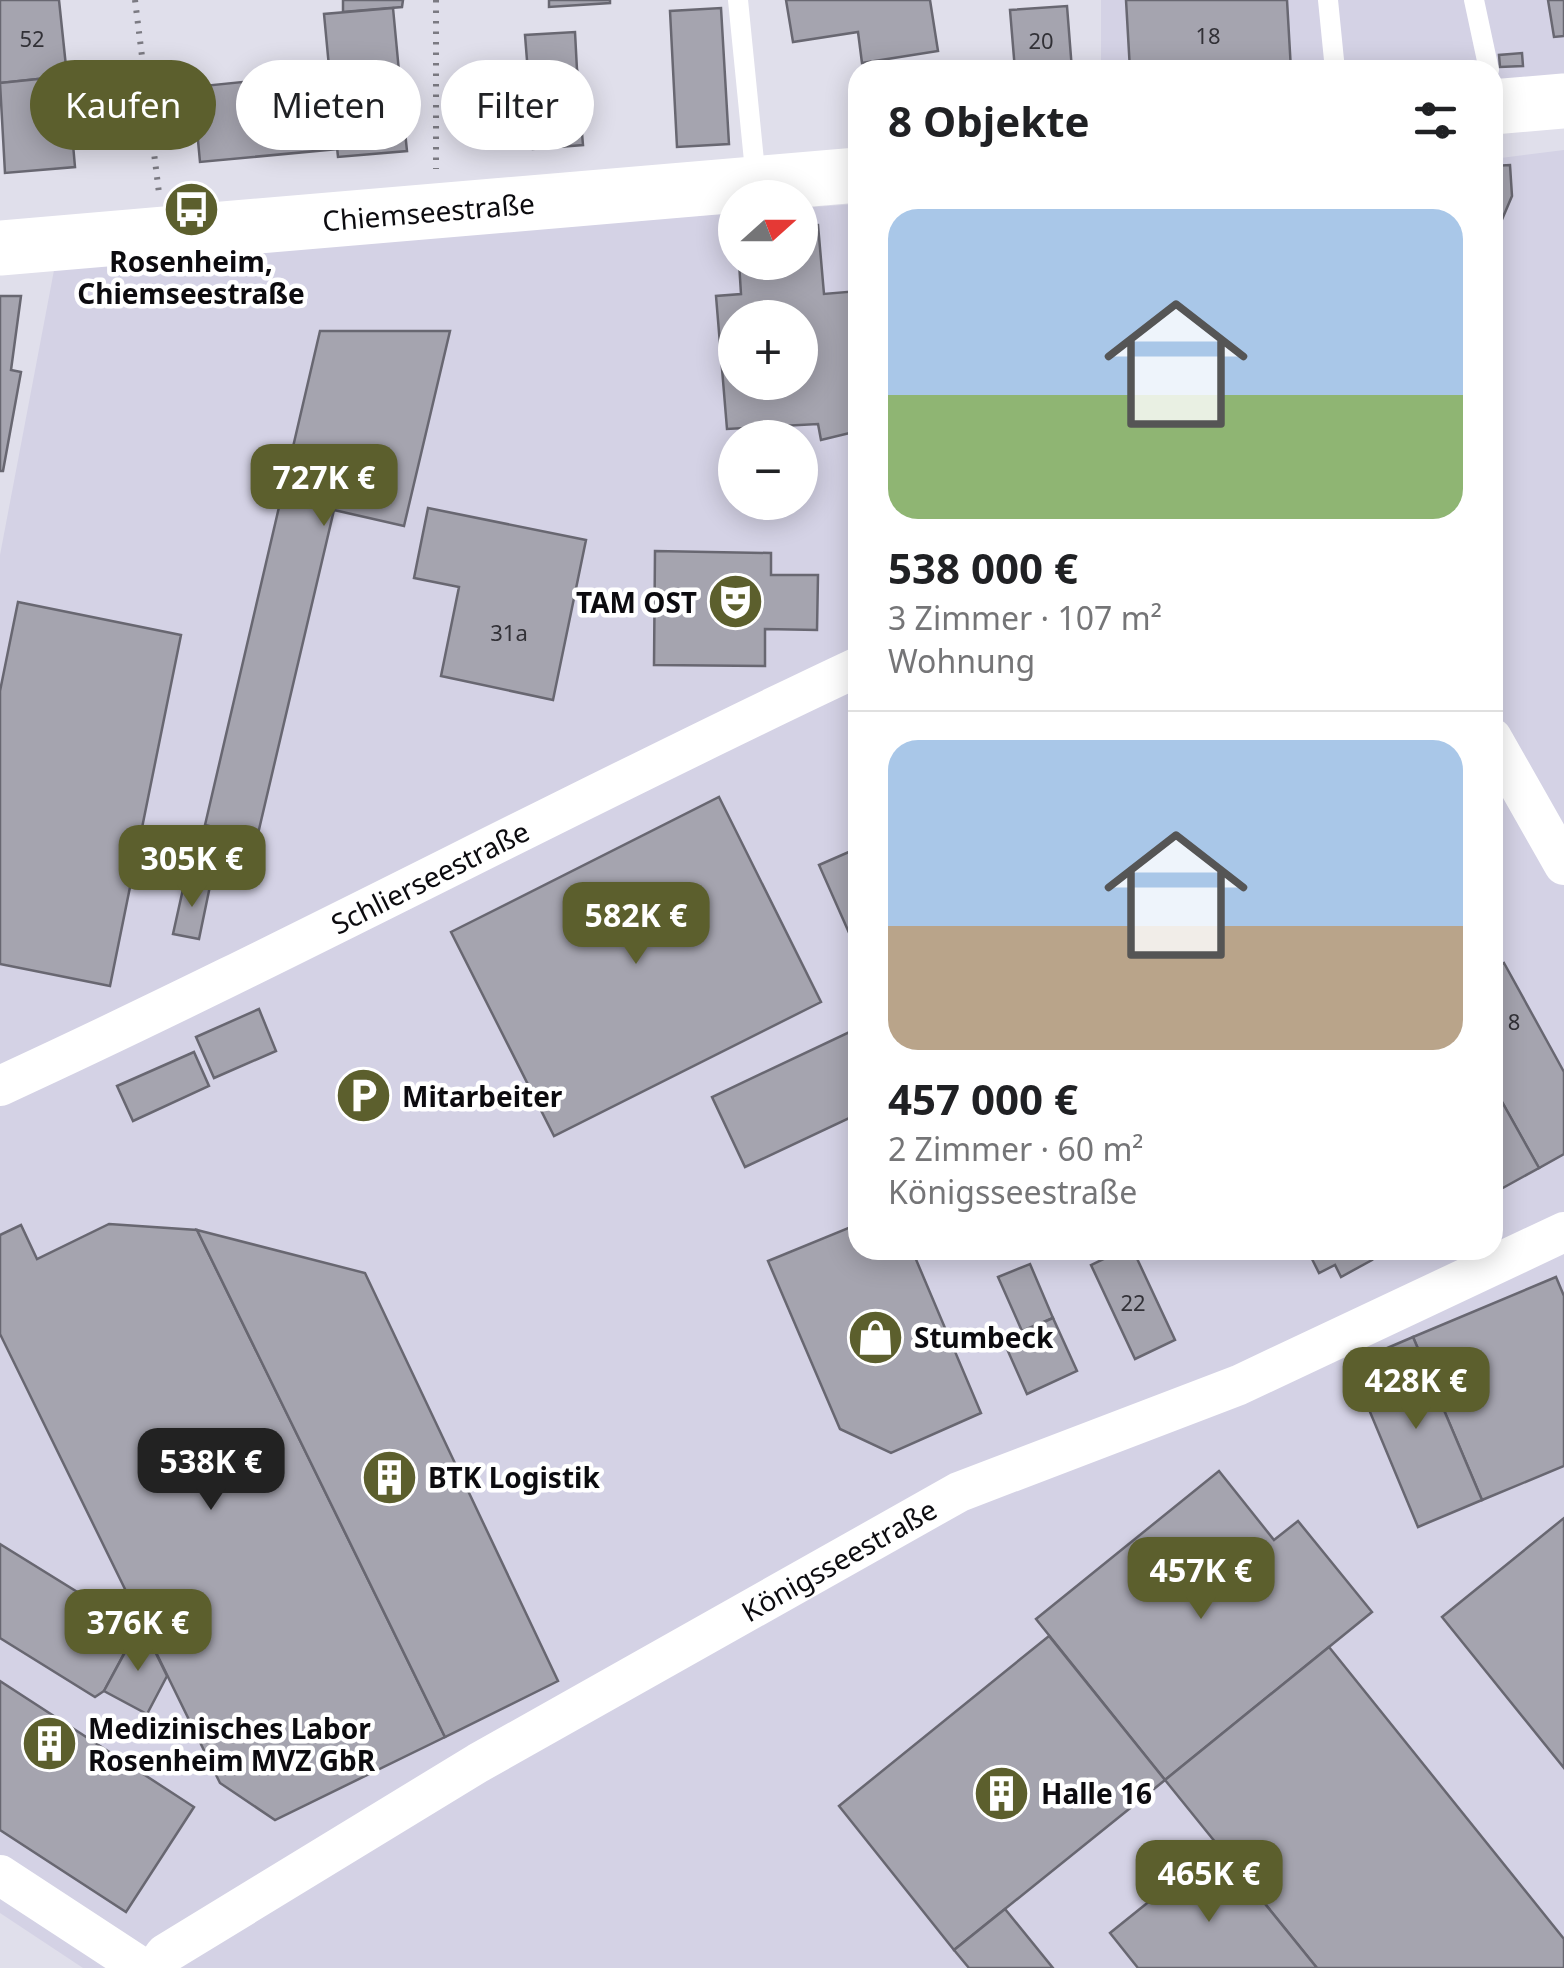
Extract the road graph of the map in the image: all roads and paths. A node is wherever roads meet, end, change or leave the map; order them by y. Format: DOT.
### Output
graph roads {
  1 [pos="135,0"];
  2 [pos="436,0"];
  3 [pos="738,0"];
  4 [pos="1328,0"];
  5 [pos="1474,0"];
  6 [pos="1334,60"];
  7 [pos="1486,60"];
  8 [pos="1503,93"];
  9 [pos="1564,100"];
  10 [pos="848,176"];
  11 [pos="756,180"];
  12 [pos="794,180"];
  13 [pos="718,186"];
  14 [pos="436,210"];
  15 [pos="164,234"];
  16 [pos="0,248"];
  17 [pos="848,672"];
  18 [pos="1503,757"];
  19 [pos="1564,865"];
  20 [pos="0,1086"];
  21 [pos="1564,1232"];
  22 [pos="0,1875"];
  23 [pos="142,1968"];
  24 [pos="155,1968"];
  1 -- 15 [label="path"];
  2 -- 14 [label="path"];
  3 -- 11 [label="lane"];
  4 -- 6 [label="lane"];
  5 -- 7 [label="lane"];
  8 -- 9 [label="main road"];
  10 -- 12 [label="main road, Chiemseestraße"];
  13 -- 14 [label="main road, Chiemseestraße"];
  14 -- 15 [label="main road, Chiemseestraße"];
  15 -- 16 [label="main road, Chiemseestraße"];
  17 -- 20 [label="street, Schlierseestraße"];
  18 -- 19 [label="street"];
  21 -- 24 [label="street, Königsseestraße"];
  22 -- 23 [label="street"];
}
